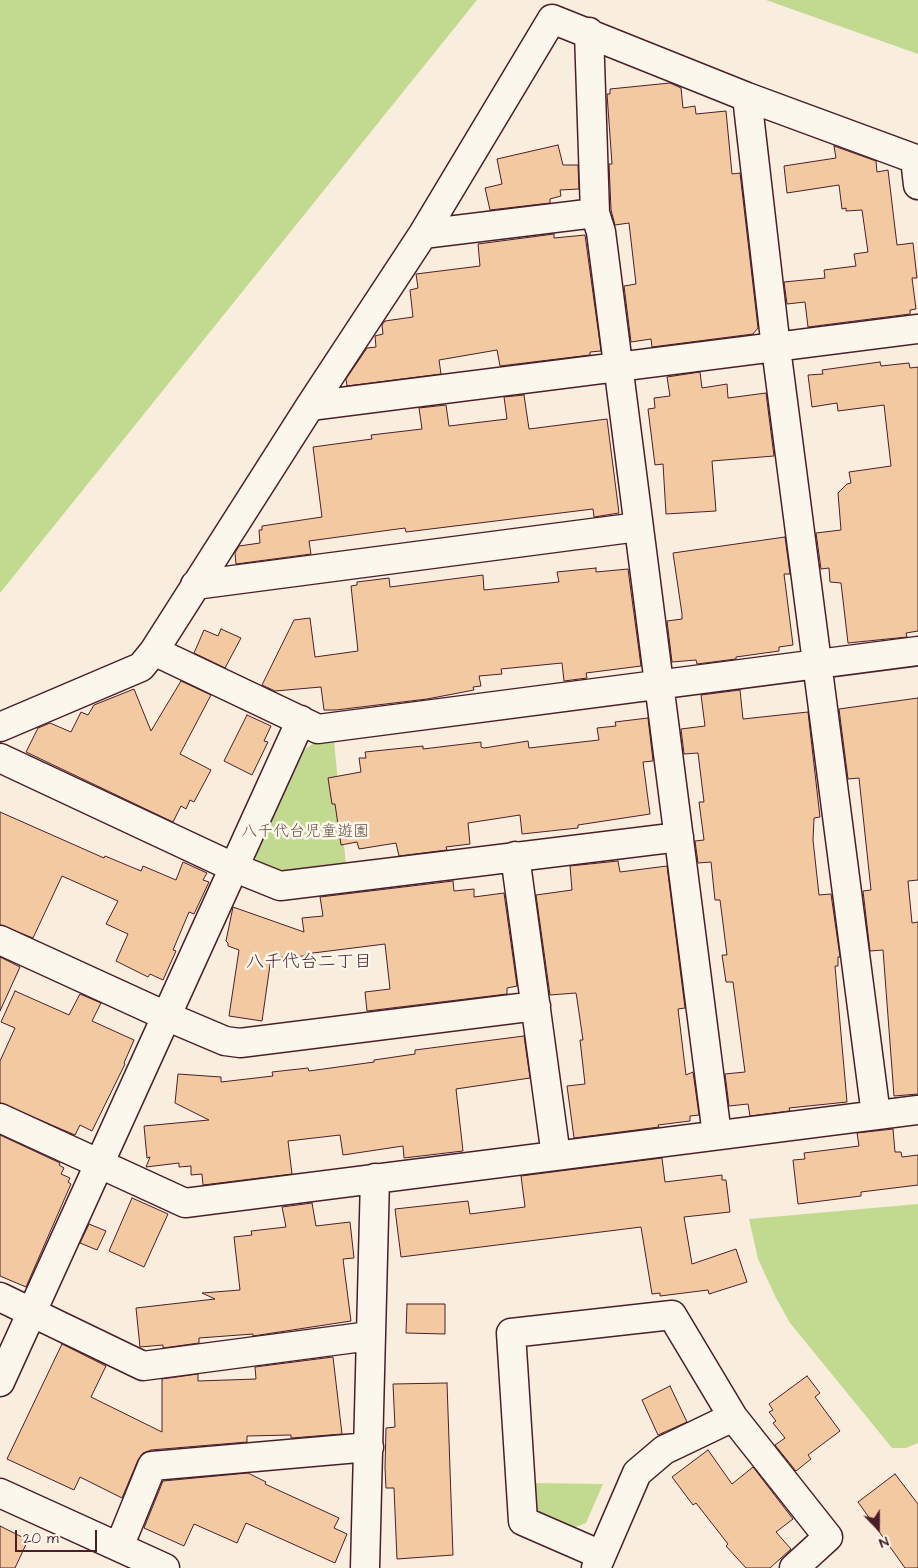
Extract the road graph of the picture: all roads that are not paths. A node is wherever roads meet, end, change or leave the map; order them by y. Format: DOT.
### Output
graph roads {
  1 [pos="589,32"];
  2 [pos="747,97"];
  3 [pos="916,159"];
  4 [pos="918,186"];
  5 [pos="595,213"];
  6 [pos="423,234"];
  7 [pos="918,328"];
  8 [pos="776,348"];
  9 [pos="619,368"];
  10 [pos="310,406"];
  11 [pos="638,527"];
  12 [pos="195,585"];
  13 [pos="918,651"];
  14 [pos="154,652"];
  15 [pos="818,664"];
  16 [pos="659,685"];
  17 [pos="301,720"];
  18 [pos="0,727"];
  19 [pos="0,758"];
  20 [pos="679,836"];
  21 [pos="515,856"];
  22 [pos="233,867"];
  23 [pos="0,940"];
  24 [pos="536,1006"];
  25 [pos="166,1016"];
  26 [pos="918,1110"];
  27 [pos="876,1115"];
  28 [pos="0,1118"];
  29 [pos="717,1135"];
  30 [pos="556,1156"];
  31 [pos="98,1163"];
  32 [pos="376,1178"];
  33 [pos="0,1297"];
  34 [pos="31,1312"];
  35 [pos="370,1336"];
  36 [pos="0,1382"];
  37 [pos="733,1417"];
  38 [pos="369,1447"];
  39 [pos="0,1493"];
  40 [pos="119,1547"];
  41 [pos="598,1562"];
  42 [pos="165,1568"];
  43 [pos="365,1568"];
  44 [pos="794,1568"];
  1 -- 2 [label="street"];
  1 -- 5 [label="street"];
  1 -- 6 [label="street"];
  2 -- 3 [label="street"];
  2 -- 8 [label="street"];
  3 -- 4 [label="street"];
  5 -- 6 [label="street"];
  5 -- 9 [label="street"];
  6 -- 10 [label="street"];
  7 -- 8 [label="street"];
  8 -- 9 [label="street"];
  8 -- 15 [label="street"];
  9 -- 10 [label="street"];
  9 -- 11 [label="street"];
  10 -- 12 [label="street"];
  11 -- 12 [label="street"];
  11 -- 16 [label="street"];
  12 -- 14 [label="street"];
  13 -- 15 [label="street"];
  14 -- 17 [label="street"];
  14 -- 18 [label="street"];
  15 -- 16 [label="street"];
  15 -- 27 [label="street"];
  16 -- 17 [label="street"];
  16 -- 20 [label="street"];
  17 -- 22 [label="street"];
  19 -- 22 [label="street"];
  20 -- 21 [label="street"];
  20 -- 29 [label="street"];
  21 -- 22 [label="street"];
  21 -- 24 [label="street"];
  22 -- 25 [label="street"];
  23 -- 25 [label="street"];
  24 -- 25 [label="street"];
  24 -- 30 [label="street"];
  25 -- 31 [label="street"];
  26 -- 27 [label="street"];
  27 -- 29 [label="street"];
  28 -- 31 [label="street"];
  29 -- 30 [label="street"];
  30 -- 32 [label="street"];
  31 -- 32 [label="street"];
  31 -- 34 [label="street"];
  32 -- 35 [label="street"];
  33 -- 34 [label="street"];
  34 -- 35 [label="street"];
  34 -- 36 [label="street"];
  35 -- 38 [label="street"];
  37 -- 41 [label="street"];
  37 -- 41 [label="street"];
  37 -- 44 [label="street"];
  38 -- 40 [label="street"];
  38 -- 43 [label="street"];
  39 -- 40 [label="street"];
  40 -- 42 [label="street"];
}
